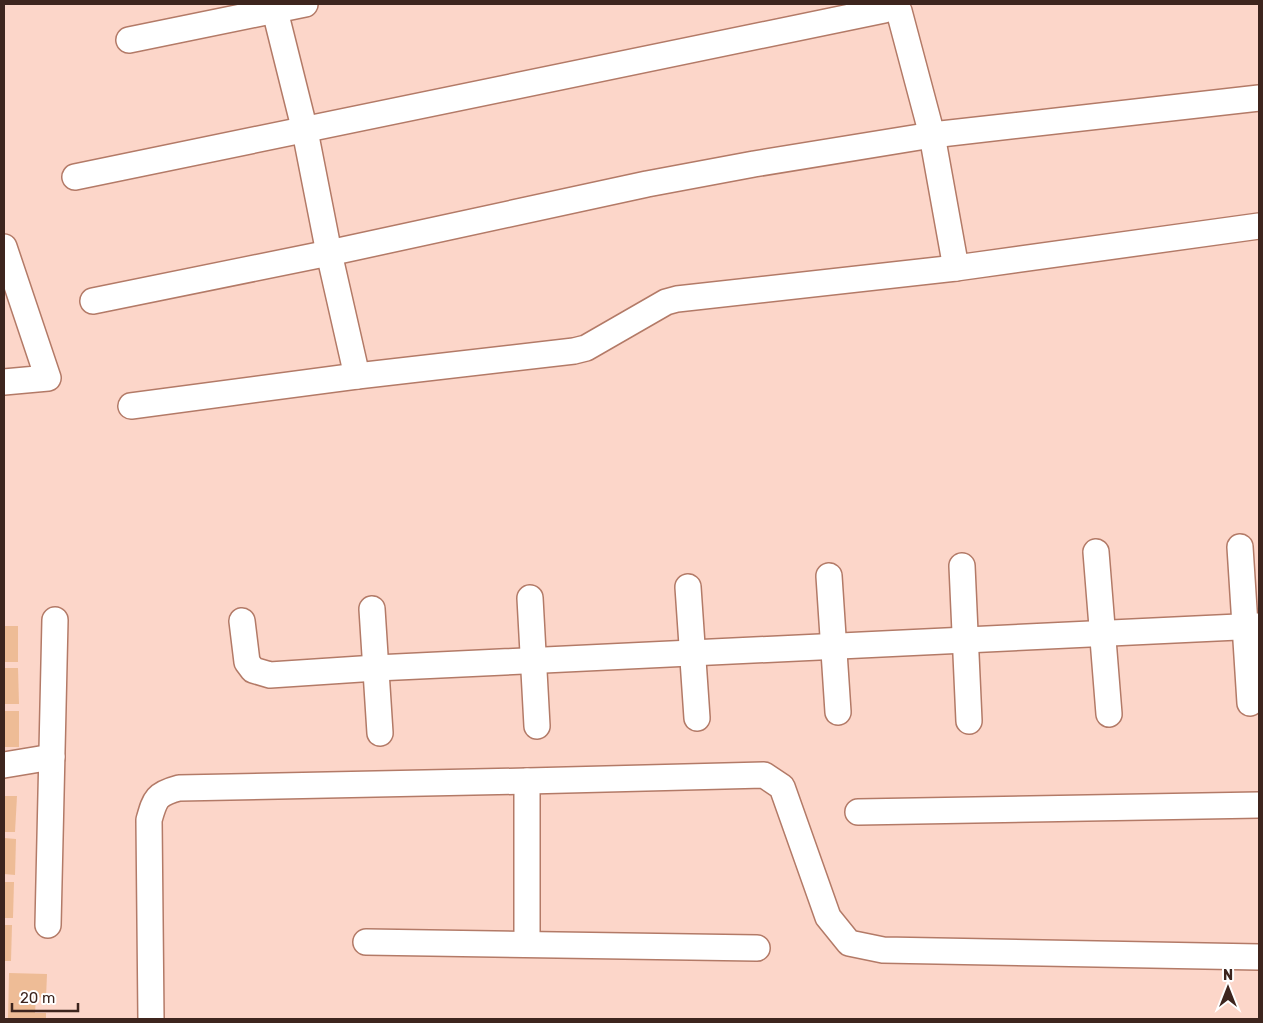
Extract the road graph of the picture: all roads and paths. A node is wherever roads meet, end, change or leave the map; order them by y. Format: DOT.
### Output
graph roads {
  1 [pos="305,4"];
  2 [pos="893,7"];
  3 [pos="275,11"];
  4 [pos="129,40"];
  5 [pos="1259,98"];
  6 [pos="305,131"];
  7 [pos="932,135"];
  8 [pos="75,177"];
  9 [pos="1259,226"];
  10 [pos="4,247"];
  11 [pos="329,253"];
  12 [pos="956,268"];
  13 [pos="93,302"];
  14 [pos="357,376"];
  15 [pos="4,382"];
  16 [pos="131,406"];
  17 [pos="1240,547"];
  18 [pos="1096,552"];
  19 [pos="962,566"];
  20 [pos="829,576"];
  21 [pos="688,587"];
  22 [pos="530,598"];
  23 [pos="372,609"];
  24 [pos="55,620"];
  25 [pos="242,621"];
  26 [pos="1252,626"];
  27 [pos="1104,633"];
  28 [pos="964,639"];
  29 [pos="834,646"];
  30 [pos="692,653"];
  31 [pos="533,660"];
  32 [pos="376,668"];
  33 [pos="1250,703"];
  34 [pos="838,712"];
  35 [pos="1109,714"];
  36 [pos="697,718"];
  37 [pos="969,721"];
  38 [pos="536,726"];
  39 [pos="380,733"];
  40 [pos="52,756"];
  41 [pos="4,765"];
  42 [pos="527,782"];
  43 [pos="1259,804"];
  44 [pos="858,812"];
  45 [pos="48,925"];
  46 [pos="366,942"];
  47 [pos="527,944"];
  48 [pos="757,948"];
  49 [pos="1259,957"];
  50 [pos="151,1019"];
  1 -- 3 [label="street"];
  2 -- 6 [label="street"];
  2 -- 7 [label="street"];
  3 -- 4 [label="street"];
  3 -- 6 [label="street"];
  5 -- 7 [label="street"];
  6 -- 8 [label="street"];
  6 -- 11 [label="street"];
  7 -- 11 [label="street"];
  7 -- 12 [label="street"];
  9 -- 12 [label="street"];
  10 -- 15 [label="street"];
  11 -- 13 [label="street"];
  11 -- 14 [label="street"];
  12 -- 14 [label="street"];
  14 -- 16 [label="street"];
  17 -- 26 [label="street"];
  18 -- 27 [label="street"];
  19 -- 28 [label="street"];
  20 -- 29 [label="street"];
  21 -- 30 [label="street"];
  22 -- 31 [label="street"];
  23 -- 32 [label="street"];
  24 -- 40 [label="street"];
  25 -- 32 [label="street"];
  26 -- 27 [label="street"];
  26 -- 33 [label="street"];
  27 -- 28 [label="street"];
  27 -- 35 [label="street"];
  28 -- 29 [label="street"];
  28 -- 37 [label="street"];
  29 -- 30 [label="street"];
  29 -- 34 [label="street"];
  30 -- 31 [label="street"];
  30 -- 36 [label="street"];
  31 -- 32 [label="street"];
  31 -- 38 [label="street"];
  32 -- 39 [label="street"];
  40 -- 41 [label="street"];
  40 -- 45 [label="street"];
  42 -- 47 [label="street"];
  42 -- 49 [label="street"];
  42 -- 50 [label="street"];
  43 -- 44 [label="street"];
  46 -- 47 [label="street"];
  47 -- 48 [label="street"];
}
